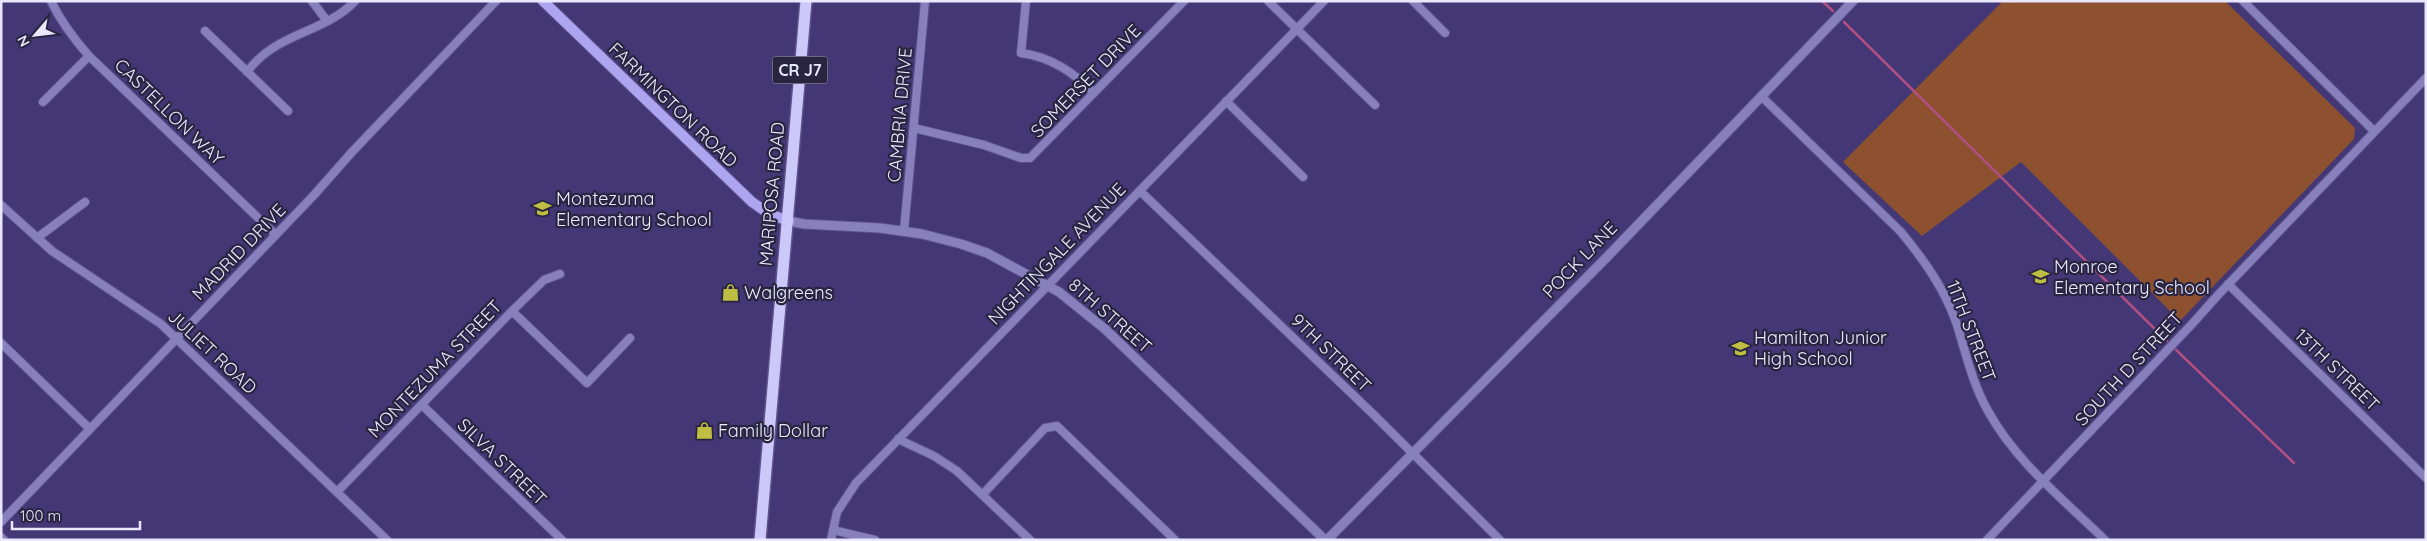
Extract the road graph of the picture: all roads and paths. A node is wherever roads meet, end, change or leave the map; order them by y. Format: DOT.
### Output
graph roads {
  1 [pos="51,1"];
  2 [pos="312,1"];
  3 [pos="355,1"];
  4 [pos="496,1"];
  5 [pos="543,1"];
  6 [pos="806,1"];
  7 [pos="925,1"];
  8 [pos="1026,1"];
  9 [pos="1268,1"];
  10 [pos="1324,1"];
  11 [pos="1413,1"];
  12 [pos="1854,1"];
  13 [pos="2243,1"];
  14 [pos="1180,3"];
  15 [pos="327,21"];
  16 [pos="1296,29"];
  17 [pos="205,31"];
  18 [pos="1445,33"];
  19 [pos="89,56"];
  20 [pos="248,72"];
  21 [pos="2426,78"];
  22 [pos="1094,93"];
  23 [pos="1761,96"];
  24 [pos="43,102"];
  25 [pos="1226,102"];
  26 [pos="1375,105"];
  27 [pos="288,111"];
  28 [pos="914,128"];
  29 [pos="2374,131"];
  30 [pos="1303,177"];
  31 [pos="1140,191"];
  32 [pos="85,202"];
  33 [pos="1,205"];
  34 [pos="789,221"];
  35 [pos="904,231"];
  36 [pos="276,235"];
  37 [pos="37,238"];
  38 [pos="560,274"];
  39 [pos="2228,284"];
  40 [pos="1047,286"];
  41 [pos="512,311"];
  42 [pos="177,338"];
  43 [pos="630,338"];
  44 [pos="1,343"];
  45 [pos="422,405"];
  46 [pos="90,429"];
  47 [pos="898,439"];
  48 [pos="1412,454"];
  49 [pos="2426,478"];
  50 [pos="2043,481"];
  51 [pos="337,492"];
  52 [pos="983,494"];
  53 [pos="1,522"];
  54 [pos="833,530"];
  55 [pos="1,537"];
  56 [pos="4,540"];
  57 [pos="387,540"];
  58 [pos="562,540"];
  59 [pos="760,540"];
  60 [pos="831,540"];
  61 [pos="876,540"];
  62 [pos="1030,540"];
  63 [pos="1175,540"];
  64 [pos="1326,540"];
  65 [pos="1500,540"];
  66 [pos="1987,540"];
  67 [pos="2105,540"];
  1 -- 19 [label="street, CASTELLON WAY"];
  2 -- 15 [label="street"];
  3 -- 15 [label="street"];
  4 -- 36 [label="street, MADRID DRIVE"];
  5 -- 34 [label="main road, FARMINGTON ROAD"];
  6 -- 34 [label="main road, MARIPOSA ROAD / CR J7"];
  7 -- 28 [label="street, CAMBRIA DRIVE"];
  8 -- 22 [label="street"];
  9 -- 16 [label="street"];
  10 -- 16 [label="street, NIGHTINGALE AVENUE"];
  11 -- 18 [label="street"];
  12 -- 23 [label="street, POCK LANE"];
  13 -- 29 [label="street"];
  14 -- 22 [label="street, SOMERSET DRIVE"];
  15 -- 20 [label="street"];
  16 -- 25 [label="street, NIGHTINGALE AVENUE"];
  16 -- 26 [label="street"];
  17 -- 20 [label="street"];
  19 -- 24 [label="street"];
  19 -- 36 [label="street, CASTELLON WAY"];
  20 -- 27 [label="street"];
  21 -- 29 [label="street, SOUTH D STREET"];
  22 -- 28 [label="street, SOMERSET DRIVE"];
  23 -- 48 [label="street, POCK LANE"];
  23 -- 50 [label="street, 11TH STREET"];
  25 -- 30 [label="street"];
  25 -- 31 [label="street, NIGHTINGALE AVENUE"];
  28 -- 35 [label="street, CAMBRIA DRIVE"];
  29 -- 39 [label="street, SOUTH D STREET"];
  31 -- 40 [label="street, NIGHTINGALE AVENUE"];
  31 -- 48 [label="street, 9TH STREET"];
  32 -- 37 [label="street"];
  33 -- 37 [label="street, JULIET ROAD"];
  34 -- 35 [label="street, 8TH STREET"];
  34 -- 59 [label="main road, MARIPOSA ROAD / CR J7"];
  35 -- 40 [label="street, 8TH STREET"];
  36 -- 42 [label="street, MADRID DRIVE"];
  37 -- 42 [label="street, JULIET ROAD"];
  38 -- 41 [label="street, MONTEZUMA STREET"];
  39 -- 49 [label="street, 13TH STREET"];
  39 -- 50 [label="street, SOUTH D STREET"];
  40 -- 47 [label="street, NIGHTINGALE AVENUE"];
  40 -- 64 [label="street, 8TH STREET"];
  41 -- 43 [label="street"];
  41 -- 45 [label="street, MONTEZUMA STREET"];
  42 -- 46 [label="street, MADRID DRIVE"];
  42 -- 51 [label="street, JULIET ROAD"];
  44 -- 46 [label="street"];
  45 -- 51 [label="street, MONTEZUMA STREET"];
  45 -- 58 [label="street, SILVA STREET"];
  46 -- 53 [label="street, MADRID DRIVE"];
  47 -- 52 [label="street"];
  47 -- 54 [label="street, NIGHTINGALE AVENUE"];
  48 -- 64 [label="street, POCK LANE"];
  48 -- 65 [label="street, 9TH STREET"];
  50 -- 66 [label="street, SOUTH D STREET"];
  50 -- 67 [label="street, 11TH STREET"];
  51 -- 57 [label="street, JULIET ROAD"];
  52 -- 62 [label="street"];
  52 -- 63 [label="street"];
  54 -- 60 [label="street, NIGHTINGALE AVENUE"];
  54 -- 61 [label="street"];
  55 -- 56 [label="street"];
}
